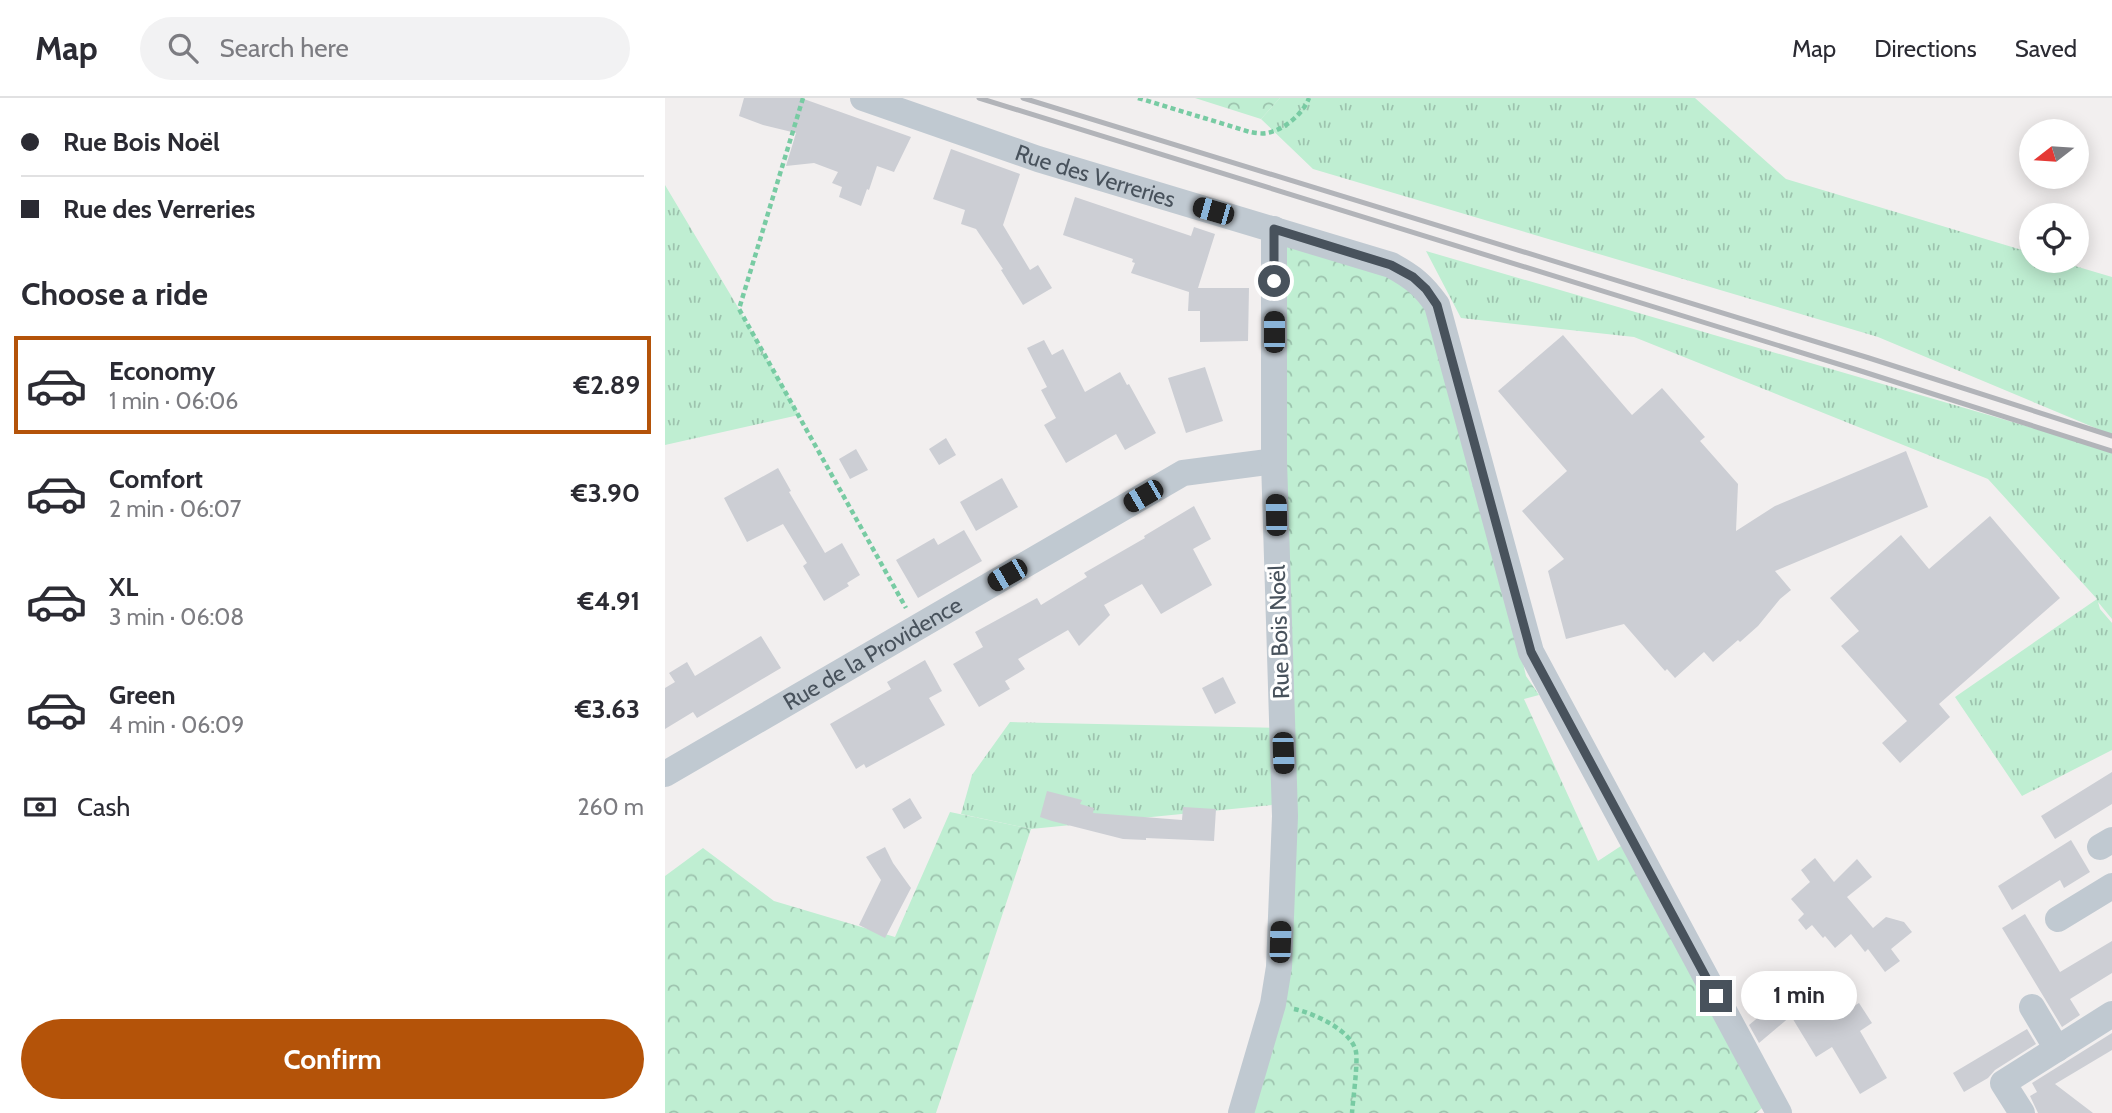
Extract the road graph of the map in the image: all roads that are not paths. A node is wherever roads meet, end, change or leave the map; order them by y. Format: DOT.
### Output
graph roads {
  1 [pos="863,98"];
  2 [pos="1274,229"];
  3 [pos="1274,461"];
  4 [pos="665,775"];
  5 [pos="2112,886"];
  6 [pos="2058,919"];
  7 [pos="2032,1007"];
  8 [pos="2112,1014"];
  9 [pos="2057,1049"];
  10 [pos="1241,1113"];
  11 [pos="1779,1113"];
  12 [pos="2022,1113"];
  1 -- 2 [label="street, Rue des Verreries"];
  2 -- 3 [label="street, Rue Bois Noël"];
  2 -- 11 [label="street, Rue des Verreries"];
  3 -- 4 [label="street, Rue de la Providence"];
  3 -- 10 [label="street, Rue Bois Noël"];
  5 -- 6 [label="street"];
  7 -- 9 [label="street"];
  8 -- 9 [label="street"];
  9 -- 12 [label="street"];
}
